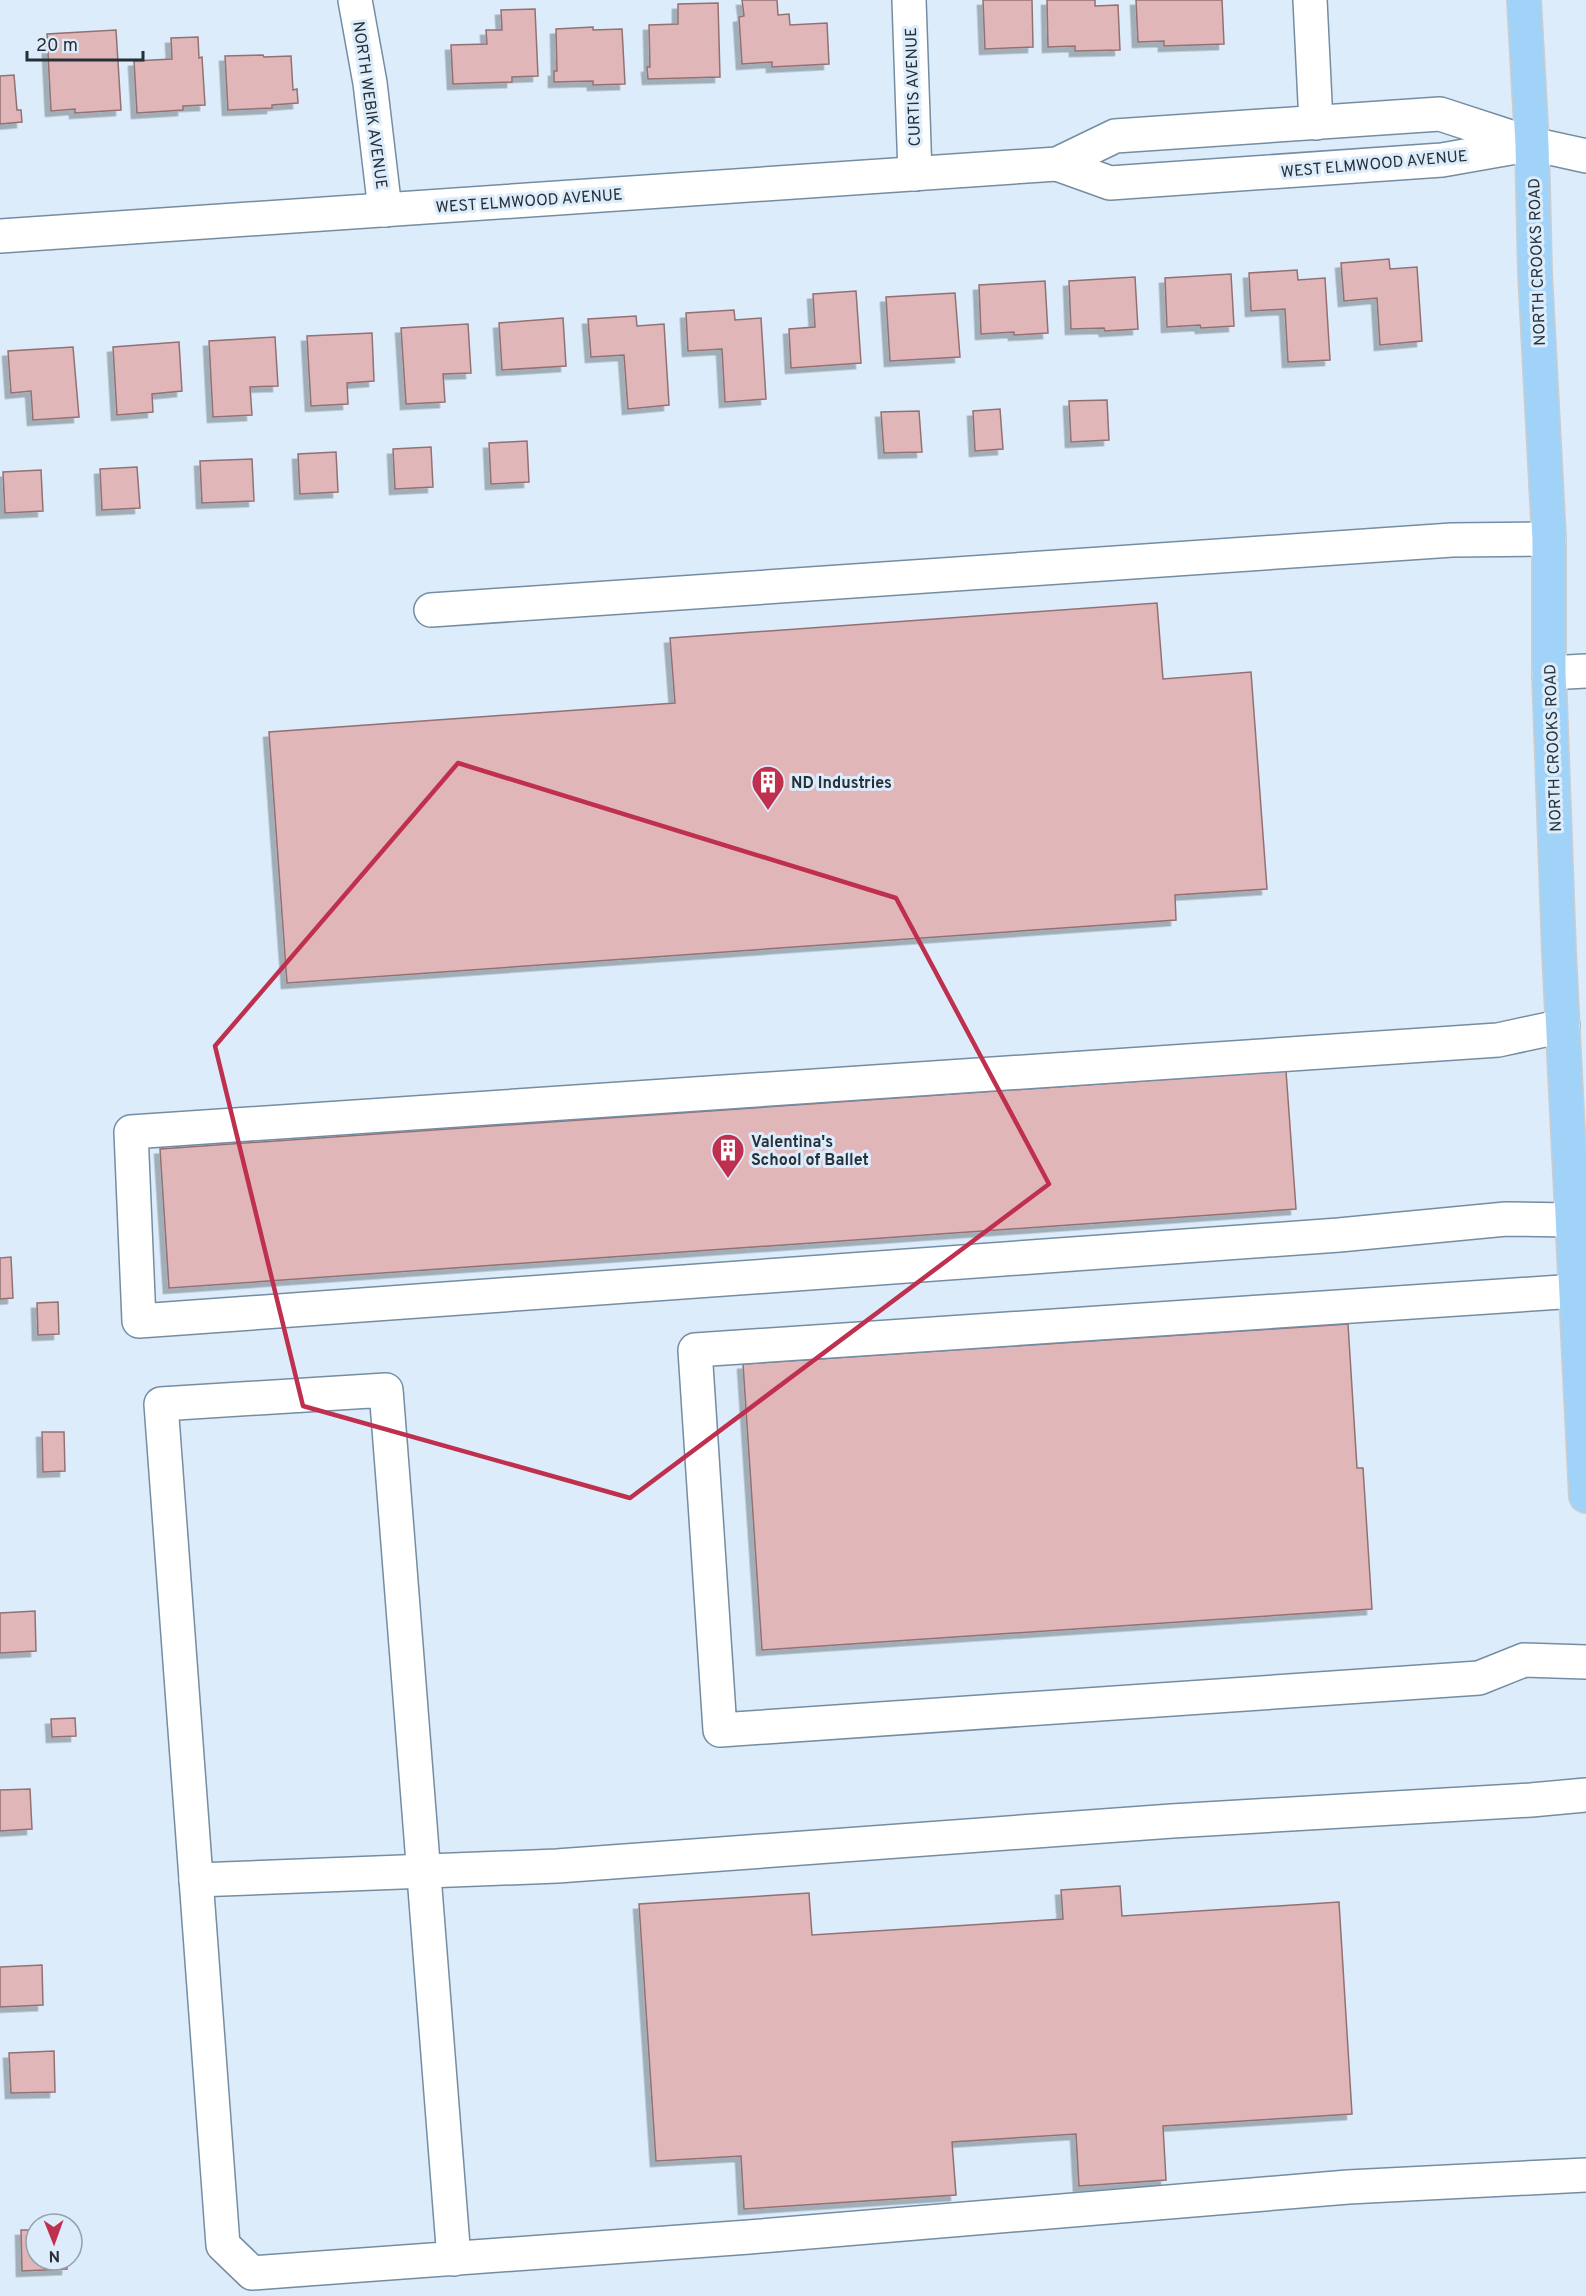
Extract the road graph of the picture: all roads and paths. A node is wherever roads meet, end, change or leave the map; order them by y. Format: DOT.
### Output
graph roads {
  1 [pos="356,0"];
  2 [pos="909,0"];
  3 [pos="1310,0"];
  4 [pos="1524,0"];
  5 [pos="1316,123"];
  6 [pos="1532,144"];
  7 [pos="1586,156"];
  8 [pos="1057,164"];
  9 [pos="915,174"];
  10 [pos="385,210"];
  11 [pos="0,236"];
  12 [pos="1549,538"];
  13 [pos="431,610"];
  14 [pos="1586,671"];
  15 [pos="1549,673"];
  16 [pos="1563,1026"];
  17 [pos="1577,1127"];
  18 [pos="1573,1220"];
  19 [pos="1576,1290"];
  20 [pos="1586,1496"];
  21 [pos="1586,1662"];
  22 [pos="1586,1795"];
  23 [pos="425,1871"];
  24 [pos="196,1880"];
  25 [pos="1586,2175"];
  26 [pos="454,2259"];
  1 -- 10 [label="street, NORTH WEBIK AVENUE"];
  2 -- 9 [label="street, CURTIS AVENUE"];
  3 -- 5 [label="street"];
  4 -- 6 [label="main road, NORTH CROOKS ROAD"];
  5 -- 6 [label="street, WEST ELMWOOD AVENUE"];
  5 -- 8 [label="street, WEST ELMWOOD AVENUE"];
  6 -- 7 [label="street"];
  6 -- 8 [label="street, WEST ELMWOOD AVENUE"];
  6 -- 12 [label="main road, NORTH CROOKS ROAD"];
  8 -- 9 [label="street, WEST ELMWOOD AVENUE"];
  9 -- 10 [label="street, WEST ELMWOOD AVENUE"];
  10 -- 11 [label="street, WEST ELMWOOD AVENUE"];
  12 -- 13 [label="street"];
  12 -- 15 [label="main road, NORTH CROOKS ROAD"];
  14 -- 15 [label="street"];
  15 -- 16 [label="main road, NORTH CROOKS ROAD"];
  16 -- 17 [label="main road, NORTH CROOKS ROAD"];
  16 -- 18 [label="street"];
  17 -- 18 [label="main road, NORTH CROOKS ROAD"];
  18 -- 19 [label="main road, NORTH CROOKS ROAD"];
  19 -- 20 [label="main road, NORTH CROOKS ROAD"];
  19 -- 21 [label="street"];
  22 -- 23 [label="street"];
  23 -- 24 [label="street"];
  23 -- 24 [label="street"];
  23 -- 26 [label="street"];
  24 -- 26 [label="street"];
  25 -- 26 [label="street"];
}
